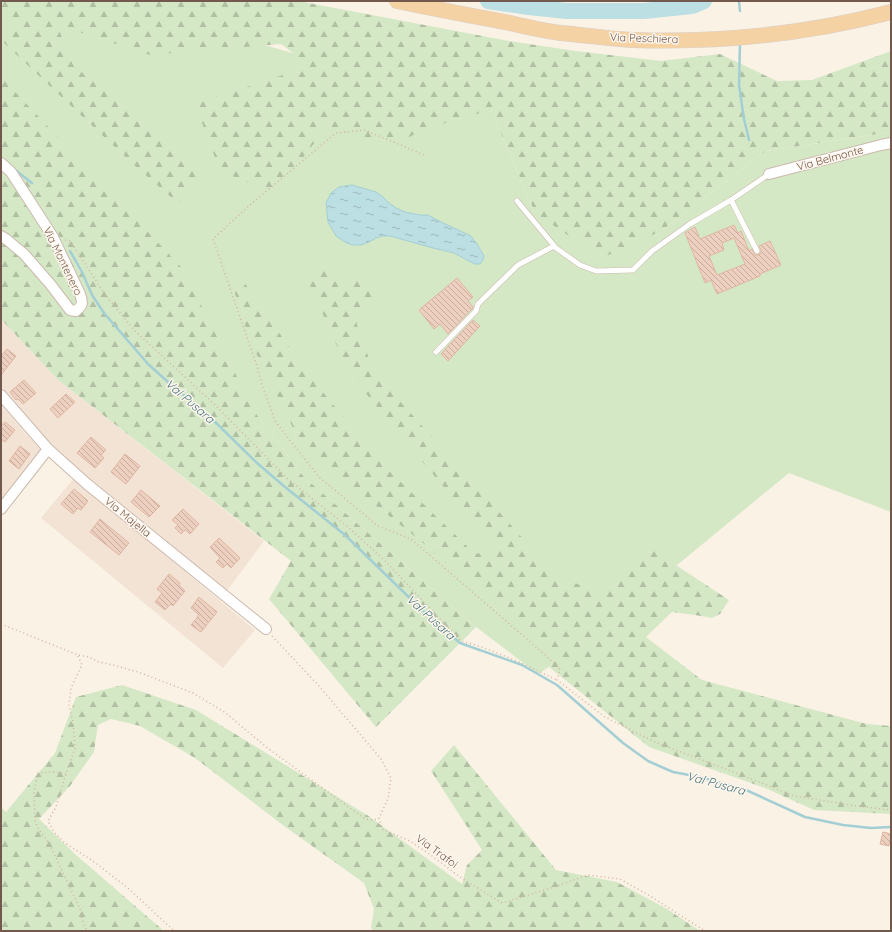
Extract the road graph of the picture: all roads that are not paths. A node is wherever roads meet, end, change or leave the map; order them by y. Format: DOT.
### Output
graph roads {
  1 [pos="397,1"];
  2 [pos="891,12"];
  3 [pos="891,143"];
  4 [pos="1,163"];
  5 [pos="769,174"];
  6 [pos="731,200"];
  7 [pos="517,201"];
  8 [pos="1,236"];
  9 [pos="554,246"];
  10 [pos="757,251"];
  11 [pos="436,352"];
  12 [pos="1,395"];
  13 [pos="48,449"];
  14 [pos="1,509"];
  15 [pos="266,629"];
  1 -- 2 [label="main road, Via Peschiera"];
  3 -- 5 [label="street, Via Belmonte"];
  4 -- 8 [label="street, Via Montenero"];
  5 -- 6 [label="lane"];
  6 -- 9 [label="lane"];
  6 -- 10 [label="lane"];
  7 -- 9 [label="lane"];
  9 -- 11 [label="lane"];
  12 -- 13 [label="street, Via Majella"];
  13 -- 14 [label="street"];
  13 -- 15 [label="street, Via Majella"];
}
